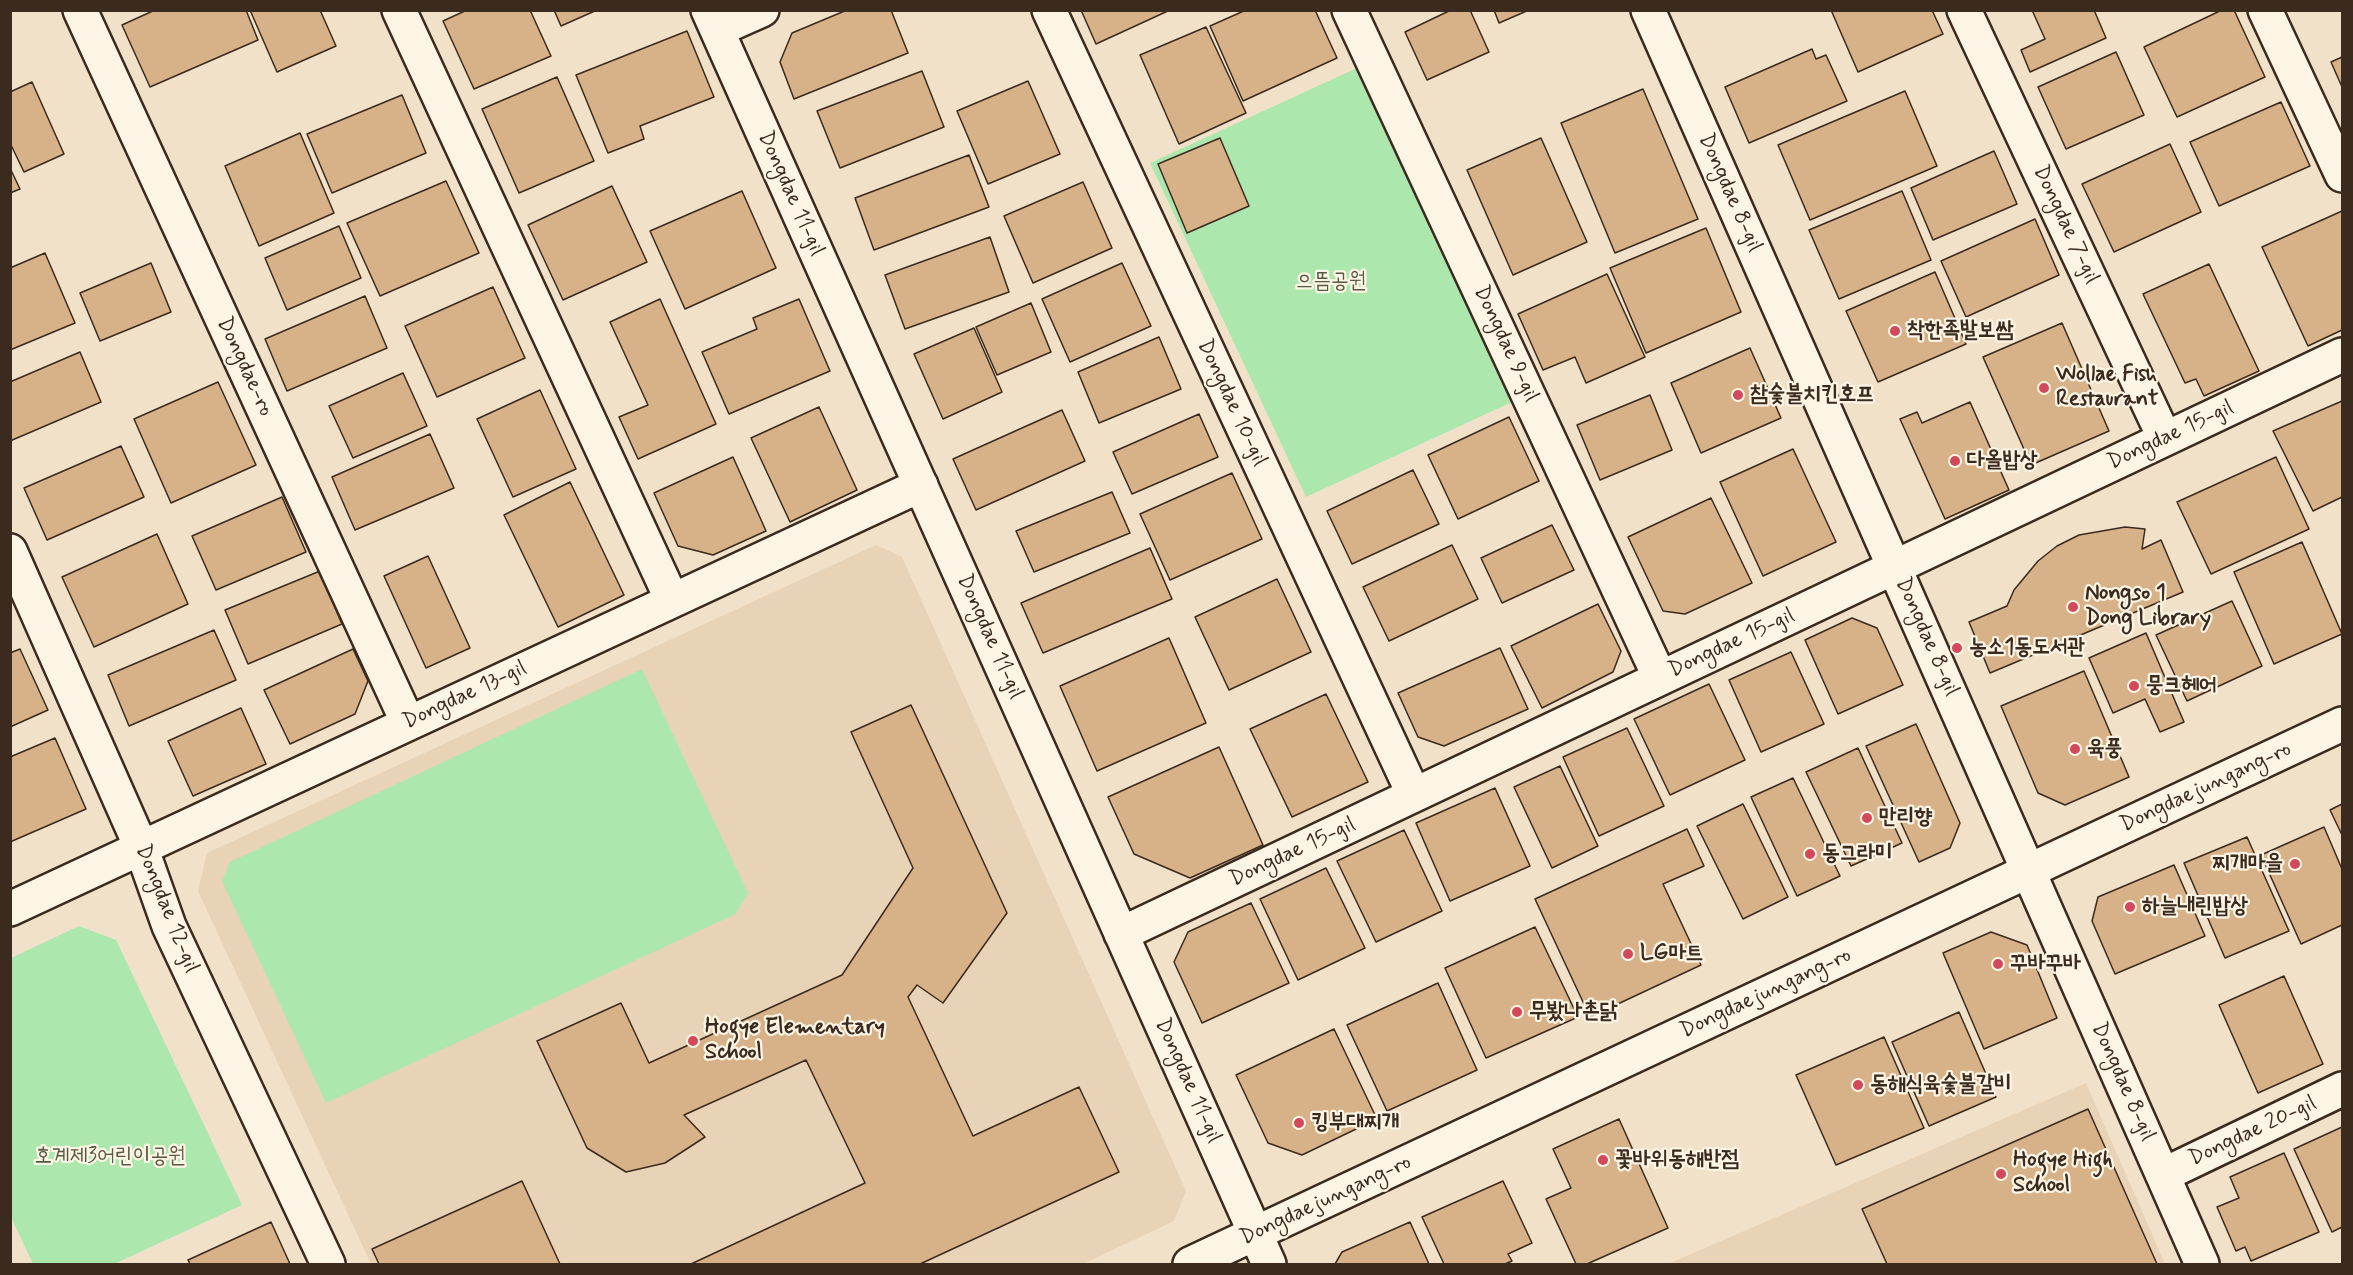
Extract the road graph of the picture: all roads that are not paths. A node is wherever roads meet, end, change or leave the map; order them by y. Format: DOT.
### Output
graph roads {
  1 [pos="80,10"];
  2 [pos="399,10"];
  3 [pos="762,10"];
  4 [pos="1048,10"];
  5 [pos="1350,10"];
  6 [pos="1648,10"];
  7 [pos="1964,10"];
  8 [pos="2265,10"];
  9 [pos="712,20"];
  10 [pos="2343,175"];
  11 [pos="2343,355"];
  12 [pos="2165,439"];
  13 [pos="921,485"];
  14 [pos="10,551"];
  15 [pos="1895,568"];
  16 [pos="672,600"];
  17 [pos="1660,678"];
  18 [pos="408,723"];
  19 [pos="2343,724"];
  20 [pos="1414,795"];
  21 [pos="141,847"];
  22 [pos="2030,870"];
  23 [pos="10,909"];
  24 [pos="1121,934"];
  25 [pos="2343,1089"];
  26 [pos="2163,1175"];
  27 [pos="1255,1234"];
  28 [pos="328,1264"];
  29 [pos="1190,1264"];
  30 [pos="1269,1264"];
  31 [pos="2202,1264"];
  1 -- 18 [label="street, Dongdae-ro"];
  2 -- 16 [label="street"];
  3 -- 9 [label="street"];
  4 -- 20 [label="street, Dongdae 10-gil"];
  5 -- 17 [label="street, Dongdae 9-gil"];
  6 -- 15 [label="street, Dongdae 8-gil"];
  7 -- 12 [label="street, Dongdae 7-gil"];
  8 -- 10 [label="street"];
  9 -- 13 [label="street, Dongdae 11-gil"];
  11 -- 12 [label="street, Dongdae 15-gil"];
  12 -- 15 [label="street, Dongdae 15-gil"];
  13 -- 16 [label="street, Dongdae 13-gil"];
  13 -- 24 [label="street, Dongdae 11-gil"];
  14 -- 21 [label="street, Dongdae 12-gil"];
  15 -- 17 [label="street, Dongdae 15-gil"];
  15 -- 22 [label="street, Dongdae 8-gil"];
  16 -- 18 [label="street, Dongdae 13-gil"];
  17 -- 20 [label="street, Dongdae 15-gil"];
  18 -- 21 [label="street, Dongdae 13-gil"];
  19 -- 22 [label="street, Dongdaejungang-ro"];
  20 -- 24 [label="street, Dongdae 15-gil"];
  21 -- 23 [label="street, Dongdae 13-gil"];
  21 -- 28 [label="street, Dongdae 12-gil"];
  22 -- 26 [label="street, Dongdae 8-gil"];
  22 -- 27 [label="street, Dongdaejungang-ro"];
  24 -- 27 [label="street, Dongdae 11-gil"];
  25 -- 26 [label="street, Dongdae 20-gil"];
  26 -- 31 [label="street, Dongdae 8-gil"];
  27 -- 29 [label="street, Dongdaejungang-ro"];
  27 -- 30 [label="street, Dongdae 11-gil"];
}
